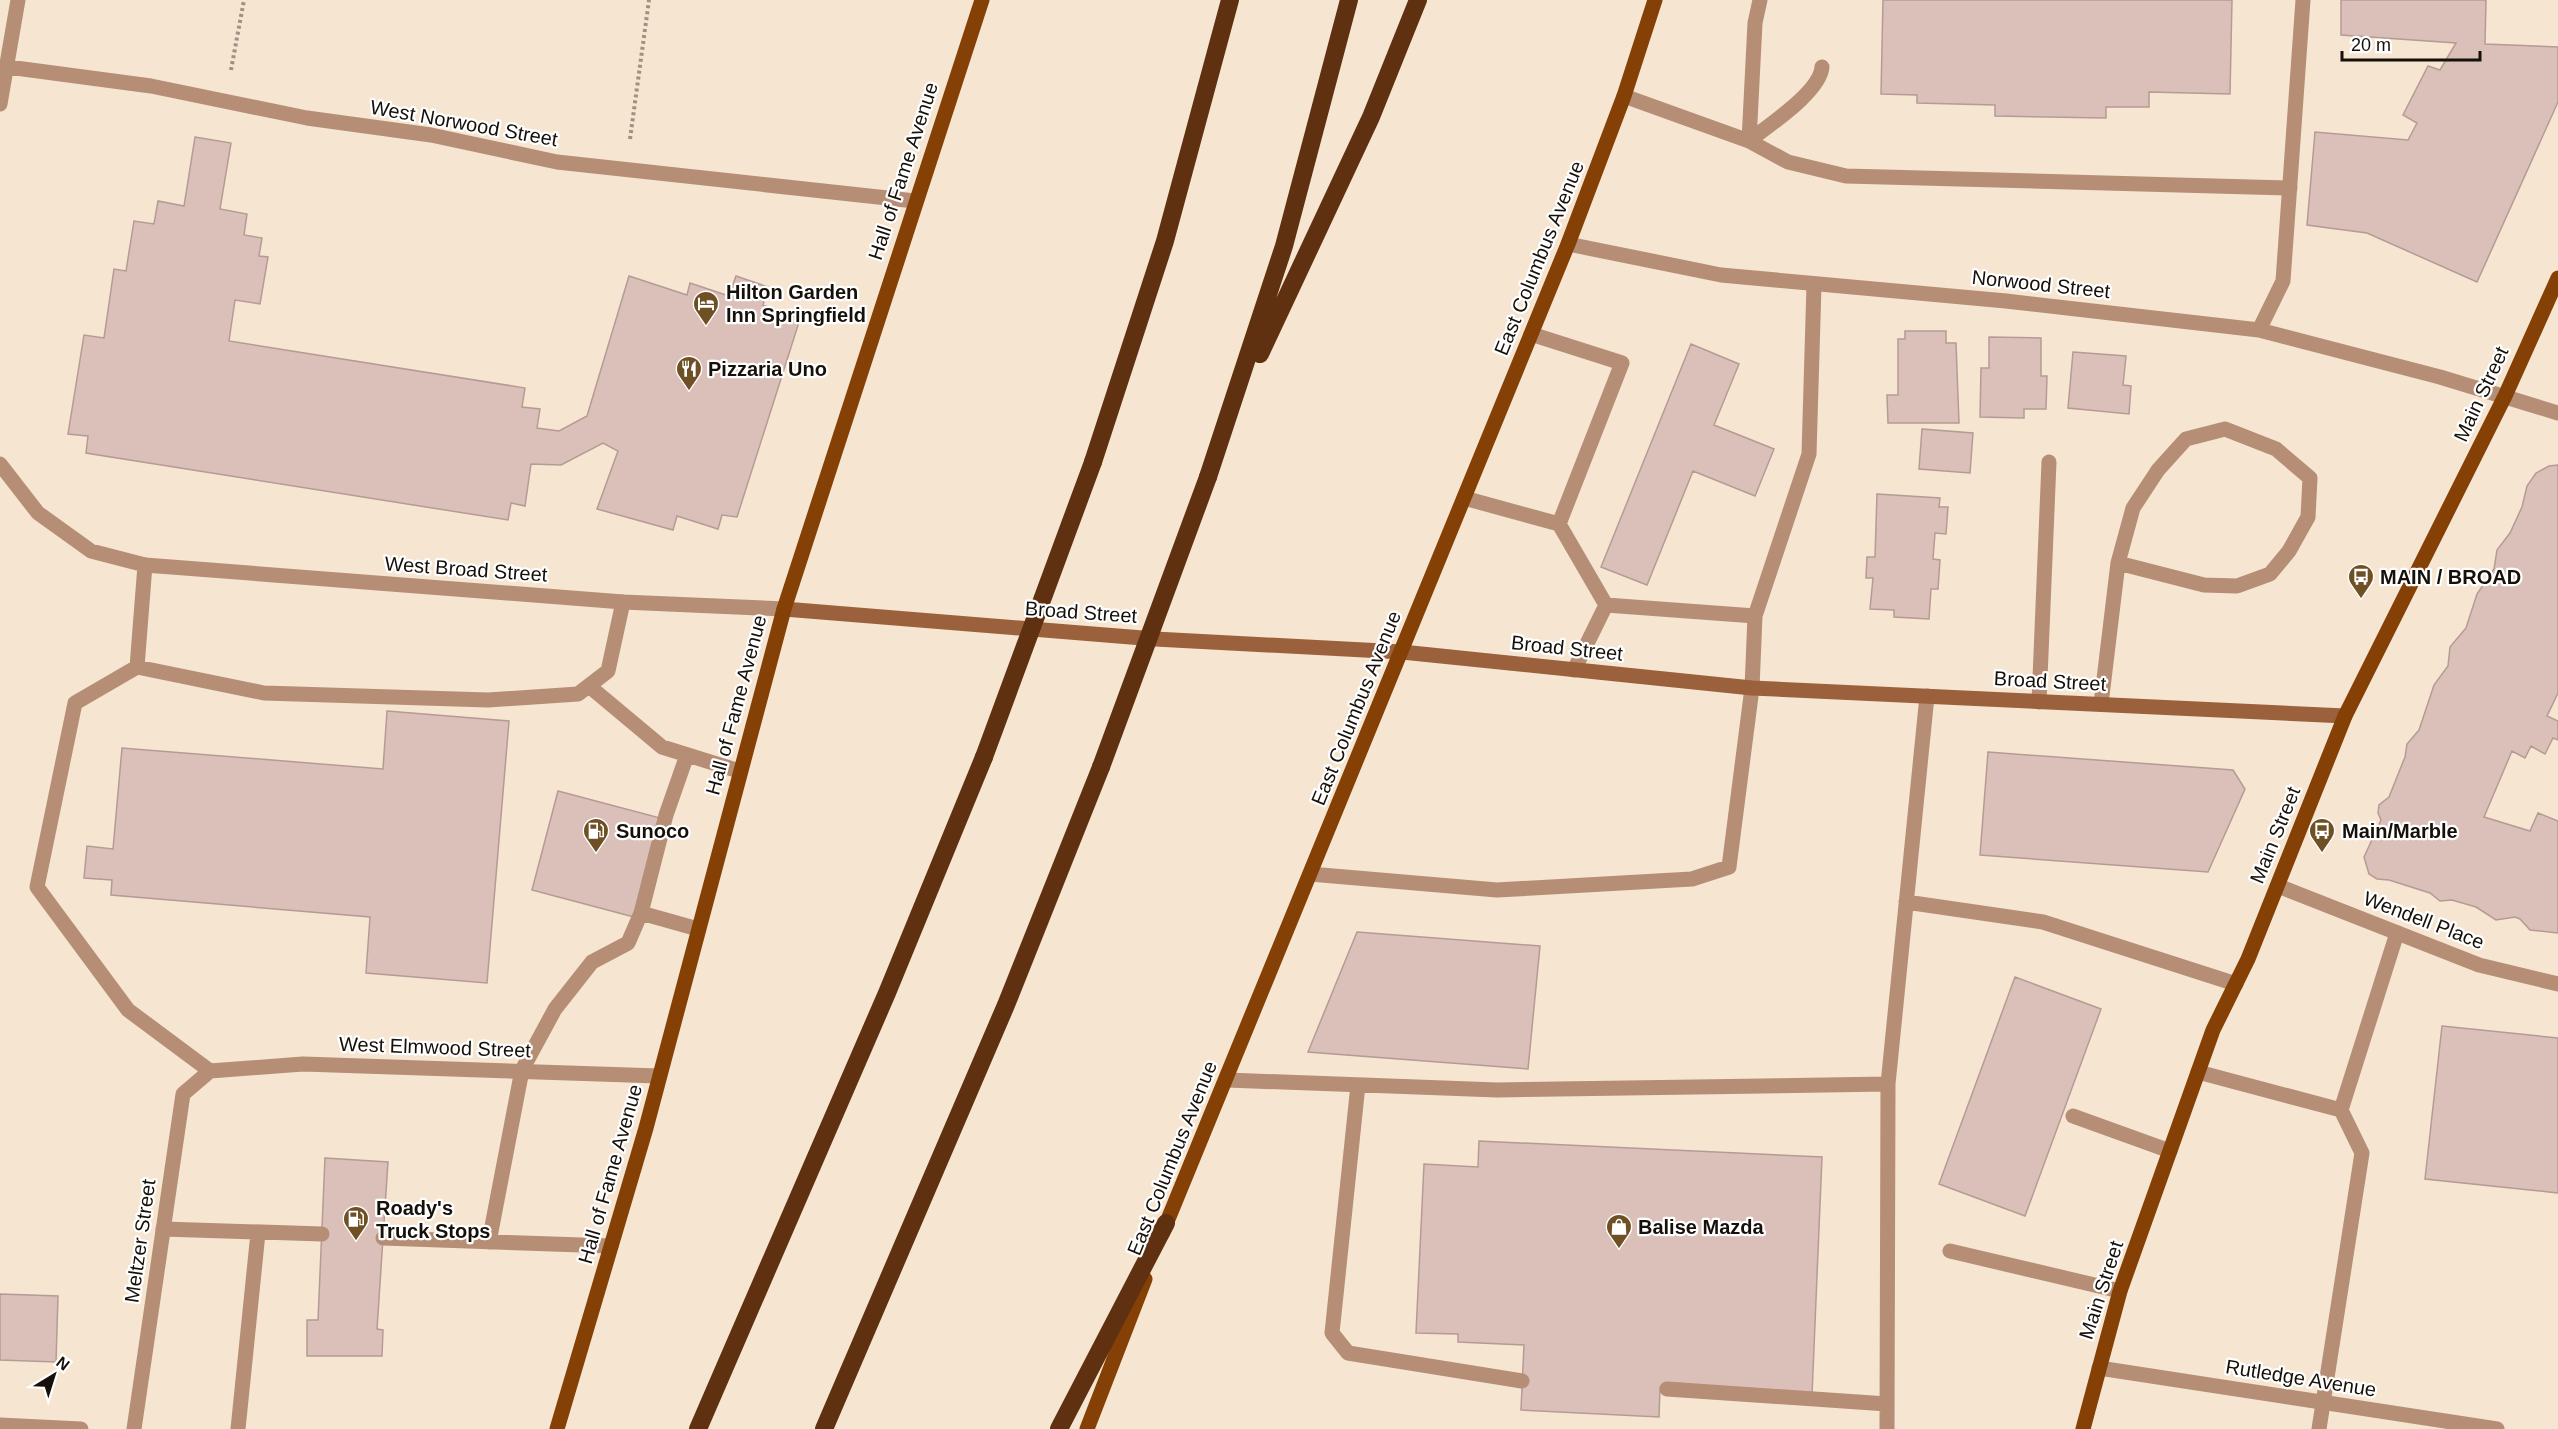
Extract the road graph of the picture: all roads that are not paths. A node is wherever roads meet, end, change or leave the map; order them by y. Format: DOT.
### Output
graph roads {
  1 [pos="18,0"];
  2 [pos="982,0"];
  3 [pos="1230,0"];
  4 [pos="1349,0"];
  5 [pos="1418,0"];
  6 [pos="1655,0"];
  7 [pos="1760,0"];
  8 [pos="2303,0"];
  9 [pos="8,67"];
  10 [pos="1822,67"];
  11 [pos="1624,96"];
  12 [pos="0,104"];
  13 [pos="1749,141"];
  14 [pos="2290,188"];
  15 [pos="915,201"];
  16 [pos="1568,244"];
  17 [pos="2558,278"];
  18 [pos="1814,285"];
  19 [pos="2259,330"];
  20 [pos="1531,334"];
  21 [pos="2505,396"];
  22 [pos="2558,412"];
  23 [pos="1230,418"];
  24 [pos="2049,462"];
  25 [pos="0,464"];
  26 [pos="1464,498"];
  27 [pos="1559,524"];
  28 [pos="2118,563"];
  29 [pos="145,565"];
  30 [pos="622,602"];
  31 [pos="1606,604"];
  32 [pos="784,609"];
  33 [pos="1755,616"];
  34 [pos="1402,652"];
  35 [pos="137,667"];
  36 [pos="1574,670"];
  37 [pos="589,686"];
  38 [pos="1752,688"];
  39 [pos="1927,696"];
  40 [pos="2039,702"];
  41 [pos="2101,704"];
  42 [pos="2345,716"];
  43 [pos="687,755"];
  44 [pos="739,771"];
  45 [pos="1310,874"];
  46 [pos="2277,886"];
  47 [pos="1906,902"];
  48 [pos="641,913"];
  49 [pos="699,929"];
  50 [pos="2397,933"];
  51 [pos="2236,984"];
  52 [pos="2558,984"];
  53 [pos="522,1070"];
  54 [pos="210,1071"];
  55 [pos="2198,1072"];
  56 [pos="659,1076"];
  57 [pos="1227,1080"];
  58 [pos="1888,1084"];
  59 [pos="1358,1085"];
  60 [pos="2341,1110"];
  61 [pos="2073,1116"];
  62 [pos="2170,1151"];
  63 [pos="1166,1223"];
  64 [pos="163,1229"];
  65 [pos="258,1233"];
  66 [pos="322,1234"];
  67 [pos="383,1238"];
  68 [pos="489,1242"];
  69 [pos="611,1246"];
  70 [pos="1950,1251"];
  71 [pos="2120,1291"];
  72 [pos="2099,1368"];
  73 [pos="1522,1381"];
  74 [pos="1667,1389"];
  75 [pos="1887,1404"];
  76 [pos="2324,1404"];
  77 [pos="0,1425"];
  78 [pos="81,1429"];
  79 [pos="135,1429"];
  80 [pos="238,1429"];
  81 [pos="558,1429"];
  82 [pos="698,1429"];
  83 [pos="824,1429"];
  84 [pos="1059,1429"];
  85 [pos="1087,1429"];
  86 [pos="1887,1429"];
  87 [pos="2083,1429"];
  88 [pos="2319,1429"];
  89 [pos="2497,1429"];
  1 -- 9 [label="street"];
  2 -- 15 [label="main road, Hall of Fame Avenue"];
  3 -- 82 [label="highway, bridge"];
  4 -- 23 [label="highway"];
  5 -- 23 [label="highway"];
  6 -- 11 [label="main road, East Columbus Avenue"];
  7 -- 13 [label="street"];
  8 -- 14 [label="street"];
  9 -- 12 [label="street"];
  9 -- 15 [label="street, West Norwood Street"];
  10 -- 13 [label="street"];
  11 -- 13 [label="street"];
  11 -- 16 [label="main road, East Columbus Avenue"];
  13 -- 14 [label="street"];
  14 -- 19 [label="street"];
  15 -- 32 [label="main road, Hall of Fame Avenue"];
  16 -- 18 [label="street, Norwood Street"];
  16 -- 20 [label="main road, East Columbus Avenue"];
  17 -- 21 [label="main road, Main Street"];
  18 -- 19 [label="street, Norwood Street"];
  18 -- 33 [label="street"];
  19 -- 21 [label="street, Norwood Street"];
  20 -- 26 [label="main road, East Columbus Avenue"];
  20 -- 27 [label="street"];
  21 -- 22 [label="street, Norwood Street"];
  21 -- 42 [label="main road, Main Street"];
  23 -- 83 [label="highway, bridge"];
  24 -- 40 [label="street"];
  25 -- 29 [label="street, West Broad Street"];
  26 -- 27 [label="street"];
  26 -- 34 [label="main road, East Columbus Avenue"];
  27 -- 31 [label="street"];
  28 -- 28 [label="street"];
  28 -- 41 [label="street"];
  29 -- 30 [label="street, West Broad Street"];
  29 -- 35 [label="street"];
  30 -- 32 [label="street, West Broad Street"];
  30 -- 37 [label="street"];
  31 -- 33 [label="street"];
  31 -- 36 [label="street"];
  32 -- 34 [label="main road, Broad Street"];
  32 -- 44 [label="main road, Hall of Fame Avenue"];
  33 -- 38 [label="street"];
  34 -- 36 [label="main road, Broad Street"];
  34 -- 45 [label="main road, East Columbus Avenue"];
  35 -- 37 [label="street"];
  35 -- 54 [label="street"];
  36 -- 38 [label="main road, Broad Street"];
  37 -- 43 [label="street"];
  38 -- 39 [label="main road, Broad Street"];
  38 -- 45 [label="street"];
  39 -- 40 [label="main road, Broad Street"];
  39 -- 47 [label="street"];
  40 -- 41 [label="main road, Broad Street"];
  41 -- 42 [label="main road, Broad Street"];
  42 -- 46 [label="main road, Main Street"];
  43 -- 44 [label="street"];
  43 -- 48 [label="street"];
  44 -- 49 [label="main road, Hall of Fame Avenue"];
  45 -- 57 [label="main road, East Columbus Avenue"];
  46 -- 50 [label="street, Wendell Place"];
  46 -- 51 [label="main road, Main Street"];
  47 -- 51 [label="street"];
  47 -- 58 [label="street"];
  48 -- 49 [label="street"];
  48 -- 53 [label="street"];
  49 -- 56 [label="main road, Hall of Fame Avenue"];
  50 -- 52 [label="street, Wendell Place"];
  50 -- 60 [label="street"];
  51 -- 55 [label="main road, Main Street"];
  53 -- 54 [label="street, West Elmwood Street"];
  53 -- 56 [label="street, West Elmwood Street"];
  53 -- 68 [label="street"];
  54 -- 64 [label="street, Meltzer Street"];
  55 -- 60 [label="street"];
  55 -- 62 [label="main road, Main Street"];
  56 -- 69 [label="main road, Hall of Fame Avenue"];
  57 -- 59 [label="street"];
  57 -- 63 [label="main road, East Columbus Avenue"];
  58 -- 59 [label="street"];
  58 -- 75 [label="street"];
  59 -- 73 [label="street"];
  60 -- 76 [label="street"];
  61 -- 62 [label="street"];
  62 -- 71 [label="main road, Main Street"];
  63 -- 84 [label="highway"];
  63 -- 85 [label="main road, East Columbus Avenue"];
  64 -- 65 [label="street"];
  64 -- 79 [label="street, Meltzer Street"];
  65 -- 66 [label="street"];
  65 -- 80 [label="street"];
  67 -- 68 [label="street"];
  68 -- 69 [label="street"];
  69 -- 81 [label="main road, Hall of Fame Avenue"];
  70 -- 71 [label="street"];
  71 -- 72 [label="main road, Main Street"];
  72 -- 76 [label="street, Rutledge Avenue"];
  72 -- 87 [label="main road, Main Street"];
  74 -- 75 [label="street"];
  75 -- 86 [label="street"];
  76 -- 88 [label="street"];
  76 -- 89 [label="street, Rutledge Avenue"];
  77 -- 78 [label="street"];
}
